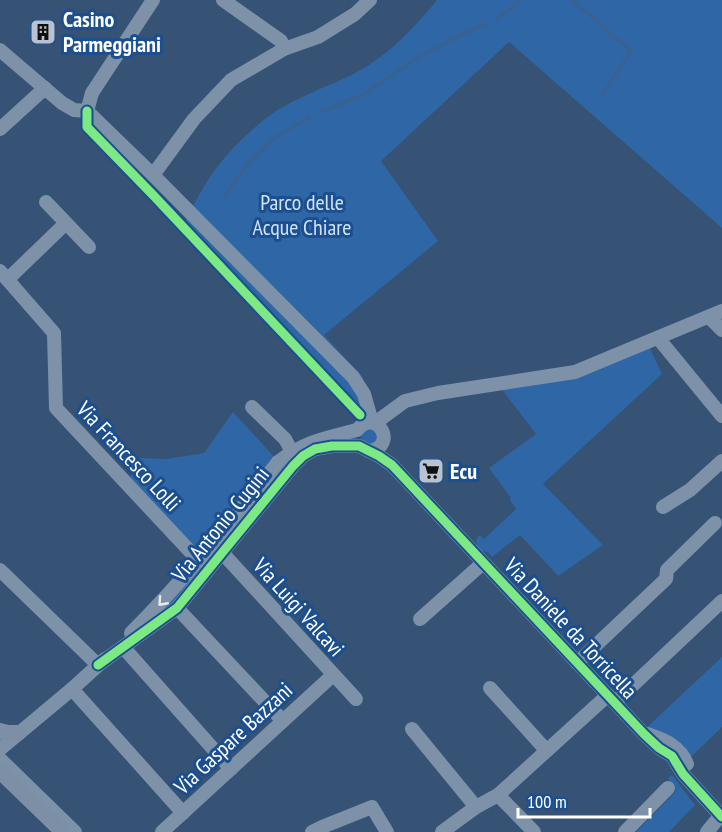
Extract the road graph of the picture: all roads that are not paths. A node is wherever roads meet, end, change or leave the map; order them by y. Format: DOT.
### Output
graph roads {
  1 [pos="153,0"];
  2 [pos="223,0"];
  3 [pos="370,0"];
  4 [pos="284,49"];
  5 [pos="0,50"];
  6 [pos="45,88"];
  7 [pos="87,111"];
  8 [pos="0,129"];
  9 [pos="153,175"];
  10 [pos="46,202"];
  11 [pos="66,223"];
  12 [pos="89,247"];
  13 [pos="4,275"];
  14 [pos="722,311"];
  15 [pos="709,317"];
  16 [pos="722,330"];
  17 [pos="658,339"];
  18 [pos="252,407"];
  19 [pos="722,416"];
  20 [pos="372,430"];
  21 [pos="364,448"];
  22 [pos="295,456"];
  23 [pos="722,461"];
  24 [pos="392,465"];
  25 [pos="663,507"];
  26 [pos="715,523"];
  27 [pos="218,548"];
  28 [pos="199,561"];
  29 [pos="483,563"];
  30 [pos="0,570"];
  31 [pos="722,601"];
  32 [pos="177,608"];
  33 [pos="420,619"];
  34 [pos="123,647"];
  35 [pos="578,663"];
  36 [pos="98,665"];
  37 [pos="333,675"];
  38 [pos="489,688"];
  39 [pos="72,689"];
  40 [pos="356,699"];
  41 [pos="611,699"];
  42 [pos="283,721"];
  43 [pos="412,729"];
  44 [pos="0,731"];
  45 [pos="18,733"];
  46 [pos="0,749"];
  47 [pos="546,750"];
  48 [pos="0,759"];
  49 [pos="231,769"];
  50 [pos="0,771"];
  51 [pos="668,788"];
  52 [pos="498,795"];
  53 [pos="476,807"];
  54 [pos="183,813"];
  55 [pos="721,816"];
  56 [pos="63,832"];
  57 [pos="75,832"];
  58 [pos="162,832"];
  59 [pos="312,832"];
  60 [pos="387,832"];
  61 [pos="442,832"];
  62 [pos="534,832"];
  63 [pos="625,832"];
  64 [pos="707,832"];
  1 -- 7 [label="street"];
  2 -- 4 [label="street"];
  3 -- 4 [label="street"];
  4 -- 9 [label="street"];
  5 -- 6 [label="street"];
  6 -- 7 [label="street"];
  6 -- 8 [label="street"];
  7 -- 9 [label="street"];
  9 -- 20 [label="street"];
  10 -- 11 [label="street"];
  11 -- 12 [label="street"];
  11 -- 13 [label="street, Via Francesco Lolli"];
  13 -- 28 [label="street, Via Francesco Lolli"];
  14 -- 15 [label="street"];
  15 -- 16 [label="street"];
  15 -- 17 [label="street"];
  17 -- 19 [label="street"];
  17 -- 20 [label="street"];
  18 -- 22 [label="street, Via Antonio Cugini"];
  20 -- 21 [label="street"];
  20 -- 21 [label="street"];
  20 -- 22 [label="street, Via Antonio Cugini"];
  20 -- 24 [label="street, Via Daniele da Torricella"];
  21 -- 22 [label="street, Via Antonio Cugini"];
  21 -- 24 [label="street, Via Daniele da Torricella"];
  22 -- 27 [label="street, Via Antonio Cugini"];
  23 -- 25 [label="street"];
  24 -- 29 [label="street, Via Daniele da Torricella"];
  26 -- 35 [label="street"];
  27 -- 28 [label="street, Via Antonio Cugini"];
  27 -- 32 [label="street, Via Antonio Cugini"];
  27 -- 37 [label="street, Via Luigi Valcavi"];
  28 -- 36 [label="street, Via Antonio Cugini, one-way"];
  29 -- 33 [label="street, Via Daniele da Torricella"];
  29 -- 35 [label="street, Via Daniele da Torricella"];
  30 -- 36 [label="street"];
  31 -- 41 [label="street"];
  32 -- 34 [label="street, Via Antonio Cugini"];
  32 -- 42 [label="street"];
  34 -- 36 [label="street, Via Antonio Cugini"];
  34 -- 49 [label="street"];
  35 -- 41 [label="street, Via Daniele da Torricella"];
  36 -- 39 [label="street, Via Antonio Cugini"];
  37 -- 40 [label="street, Via Luigi Valcavi"];
  37 -- 42 [label="street, Via Gaspare Bazzani"];
  38 -- 47 [label="street"];
  39 -- 45 [label="street, Via Antonio Cugini"];
  39 -- 54 [label="street"];
  41 -- 47 [label="street"];
  41 -- 55 [label="street, Via Daniele da Torricella"];
  42 -- 49 [label="street, Via Gaspare Bazzani"];
  43 -- 53 [label="street"];
  44 -- 45 [label="main road"];
  45 -- 46 [label="street, Via Antonio Cugini"];
  47 -- 52 [label="street"];
  48 -- 57 [label="street"];
  49 -- 54 [label="street, Via Gaspare Bazzani"];
  50 -- 56 [label="main road"];
  51 -- 63 [label="street"];
  52 -- 53 [label="street"];
  52 -- 62 [label="street"];
  53 -- 61 [label="street"];
  54 -- 58 [label="street, Via Gaspare Bazzani"];
  55 -- 64 [label="street"];
  59 -- 60 [label="street"];
}
